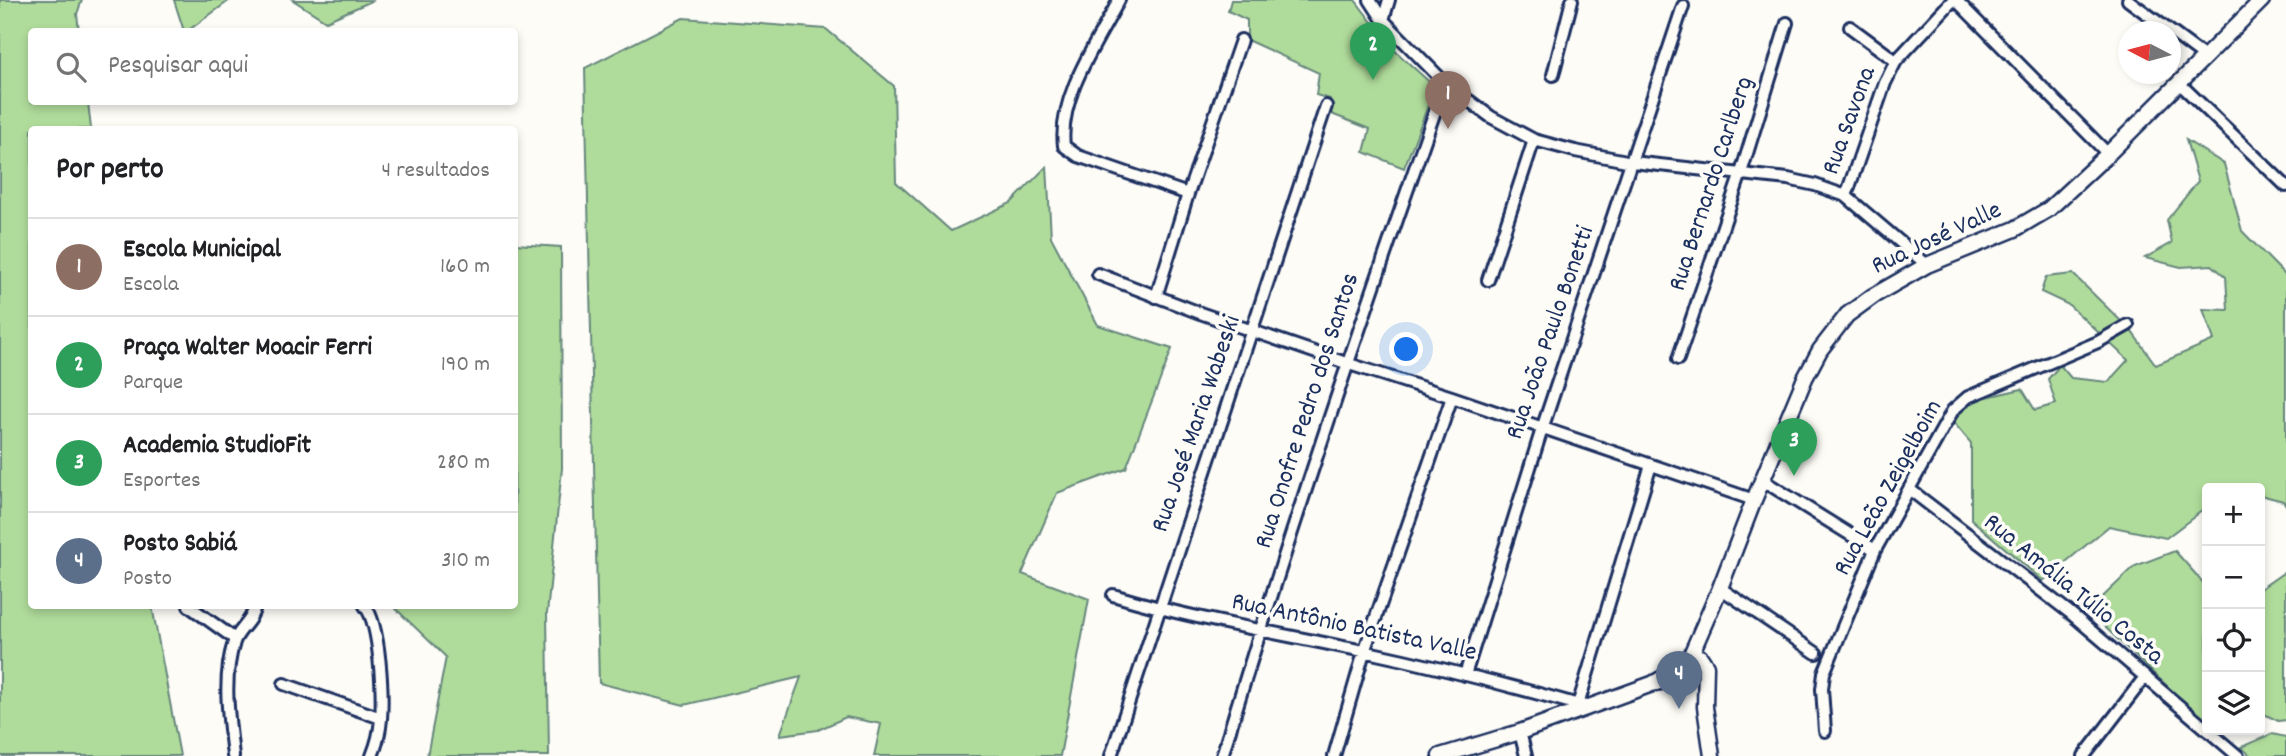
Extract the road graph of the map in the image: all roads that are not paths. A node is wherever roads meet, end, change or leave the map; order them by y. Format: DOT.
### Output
graph roads {
  1 [pos="1119,0"];
  2 [pos="1370,0"];
  3 [pos="1389,0"];
  4 [pos="1572,0"];
  5 [pos="1955,0"];
  6 [pos="2128,0"];
  7 [pos="2262,0"];
  8 [pos="1683,6"];
  9 [pos="1383,20"];
  10 [pos="1787,23"];
  11 [pos="1850,27"];
  12 [pos="1241,40"];
  13 [pos="2205,57"];
  14 [pos="1896,61"];
  15 [pos="1553,75"];
  16 [pos="2181,81"];
  17 [pos="1444,83"];
  18 [pos="2178,84"];
  19 [pos="2180,84"];
  20 [pos="1326,106"];
  21 [pos="1534,140"];
  22 [pos="2108,154"];
  23 [pos="1632,162"];
  24 [pos="1741,173"];
  25 [pos="2286,186"];
  26 [pos="1188,194"];
  27 [pos="1846,196"];
  28 [pos="1927,265"];
  29 [pos="1098,274"];
  30 [pos="1488,280"];
  31 [pos="1156,297"];
  32 [pos="2128,325"];
  33 [pos="1253,331"];
  34 [pos="1678,359"];
  35 [pos="1346,363"];
  36 [pos="1452,397"];
  37 [pos="1542,429"];
  38 [pos="1651,466"];
  39 [pos="1762,480"];
  40 [pos="1909,489"];
  41 [pos="1754,500"];
  42 [pos="1875,550"];
  43 [pos="1720,588"];
  44 [pos="1113,595"];
  45 [pos="193,609"];
  46 [pos="254,609"];
  47 [pos="368,609"];
  48 [pos="1159,609"];
  49 [pos="1259,630"];
  50 [pos="235,639"];
  51 [pos="1364,652"];
  52 [pos="1816,653"];
  53 [pos="1694,667"];
  54 [pos="1465,675"];
  55 [pos="2145,677"];
  56 [pos="284,684"];
  57 [pos="1582,706"];
  58 [pos="381,718"];
  59 [pos="1825,731"];
  60 [pos="1520,732"];
  61 [pos="233,756"];
  62 [pos="372,756"];
  63 [pos="1111,756"];
  64 [pos="1222,756"];
  65 [pos="1334,756"];
  66 [pos="1440,756"];
  67 [pos="1526,756"];
  68 [pos="1712,756"];
  69 [pos="2084,756"];
  70 [pos="2238,756"];
  1 -- 26 [label="street"];
  2 -- 9 [label="street"];
  3 -- 9 [label="street"];
  4 -- 15 [label="street"];
  5 -- 14 [label="street, Rua Savona"];
  5 -- 22 [label="street"];
  6 -- 13 [label="street"];
  7 -- 13 [label="street, Rua José Valle"];
  8 -- 23 [label="street, Rua João Paulo Bonetti"];
  9 -- 17 [label="street"];
  10 -- 24 [label="street, Rua Bernardo Carlberg"];
  11 -- 14 [label="street"];
  12 -- 26 [label="street"];
  13 -- 16 [label="street, Rua José Valle"];
  14 -- 27 [label="street, Rua Savona"];
  17 -- 21 [label="street"];
  17 -- 35 [label="street, Rua Onofre Pedro dos Santos"];
  18 -- 22 [label="street, Rua José Valle"];
  19 -- 25 [label="street"];
  20 -- 33 [label="street, Rua José Maria Wabeski"];
  21 -- 23 [label="street"];
  21 -- 30 [label="street"];
  22 -- 28 [label="street, Rua José Valle"];
  23 -- 24 [label="street"];
  23 -- 37 [label="street, Rua João Paulo Bonetti"];
  24 -- 27 [label="street"];
  24 -- 34 [label="street, Rua Bernardo Carlberg"];
  26 -- 31 [label="street"];
  27 -- 28 [label="street"];
  28 -- 39 [label="street, Rua José Valle"];
  29 -- 31 [label="street"];
  31 -- 33 [label="street"];
  32 -- 40 [label="street, Rua Leão Zeigelboim"];
  33 -- 35 [label="street"];
  33 -- 48 [label="street, Rua José Maria Wabeski"];
  35 -- 36 [label="street"];
  35 -- 49 [label="street, Rua Onofre Pedro dos Santos"];
  36 -- 37 [label="street"];
  36 -- 51 [label="street"];
  37 -- 38 [label="street"];
  37 -- 54 [label="street, Rua João Paulo Bonetti"];
  38 -- 41 [label="street"];
  38 -- 57 [label="street"];
  39 -- 41 [label="street, Rua José Valle"];
  39 -- 42 [label="street"];
  40 -- 42 [label="street, Rua Leão Zeigelboim"];
  40 -- 55 [label="street, Rua Amália Túlio Costa"];
  41 -- 43 [label="street, Rua José Valle"];
  42 -- 59 [label="street, Rua Leão Zeigelboim"];
  43 -- 52 [label="street"];
  43 -- 53 [label="street, Rua José Valle"];
  44 -- 48 [label="street, Rua Antônio Batista Valle"];
  45 -- 50 [label="street"];
  46 -- 50 [label="street"];
  47 -- 58 [label="street"];
  48 -- 49 [label="street, Rua Antônio Batista Valle"];
  48 -- 63 [label="street, Rua José Maria Wabeski"];
  49 -- 51 [label="street, Rua Antônio Batista Valle"];
  49 -- 64 [label="street, Rua Onofre Pedro dos Santos"];
  50 -- 61 [label="street"];
  51 -- 54 [label="street, Rua Antônio Batista Valle"];
  51 -- 65 [label="street"];
  53 -- 57 [label="street"];
  53 -- 68 [label="street, Rua José Valle"];
  54 -- 57 [label="street, Rua Antônio Batista Valle"];
  55 -- 69 [label="street"];
  55 -- 70 [label="street, Rua Amália Túlio Costa"];
  56 -- 58 [label="street"];
  57 -- 60 [label="street"];
  58 -- 62 [label="street"];
  60 -- 66 [label="street"];
  60 -- 67 [label="street"];
}
